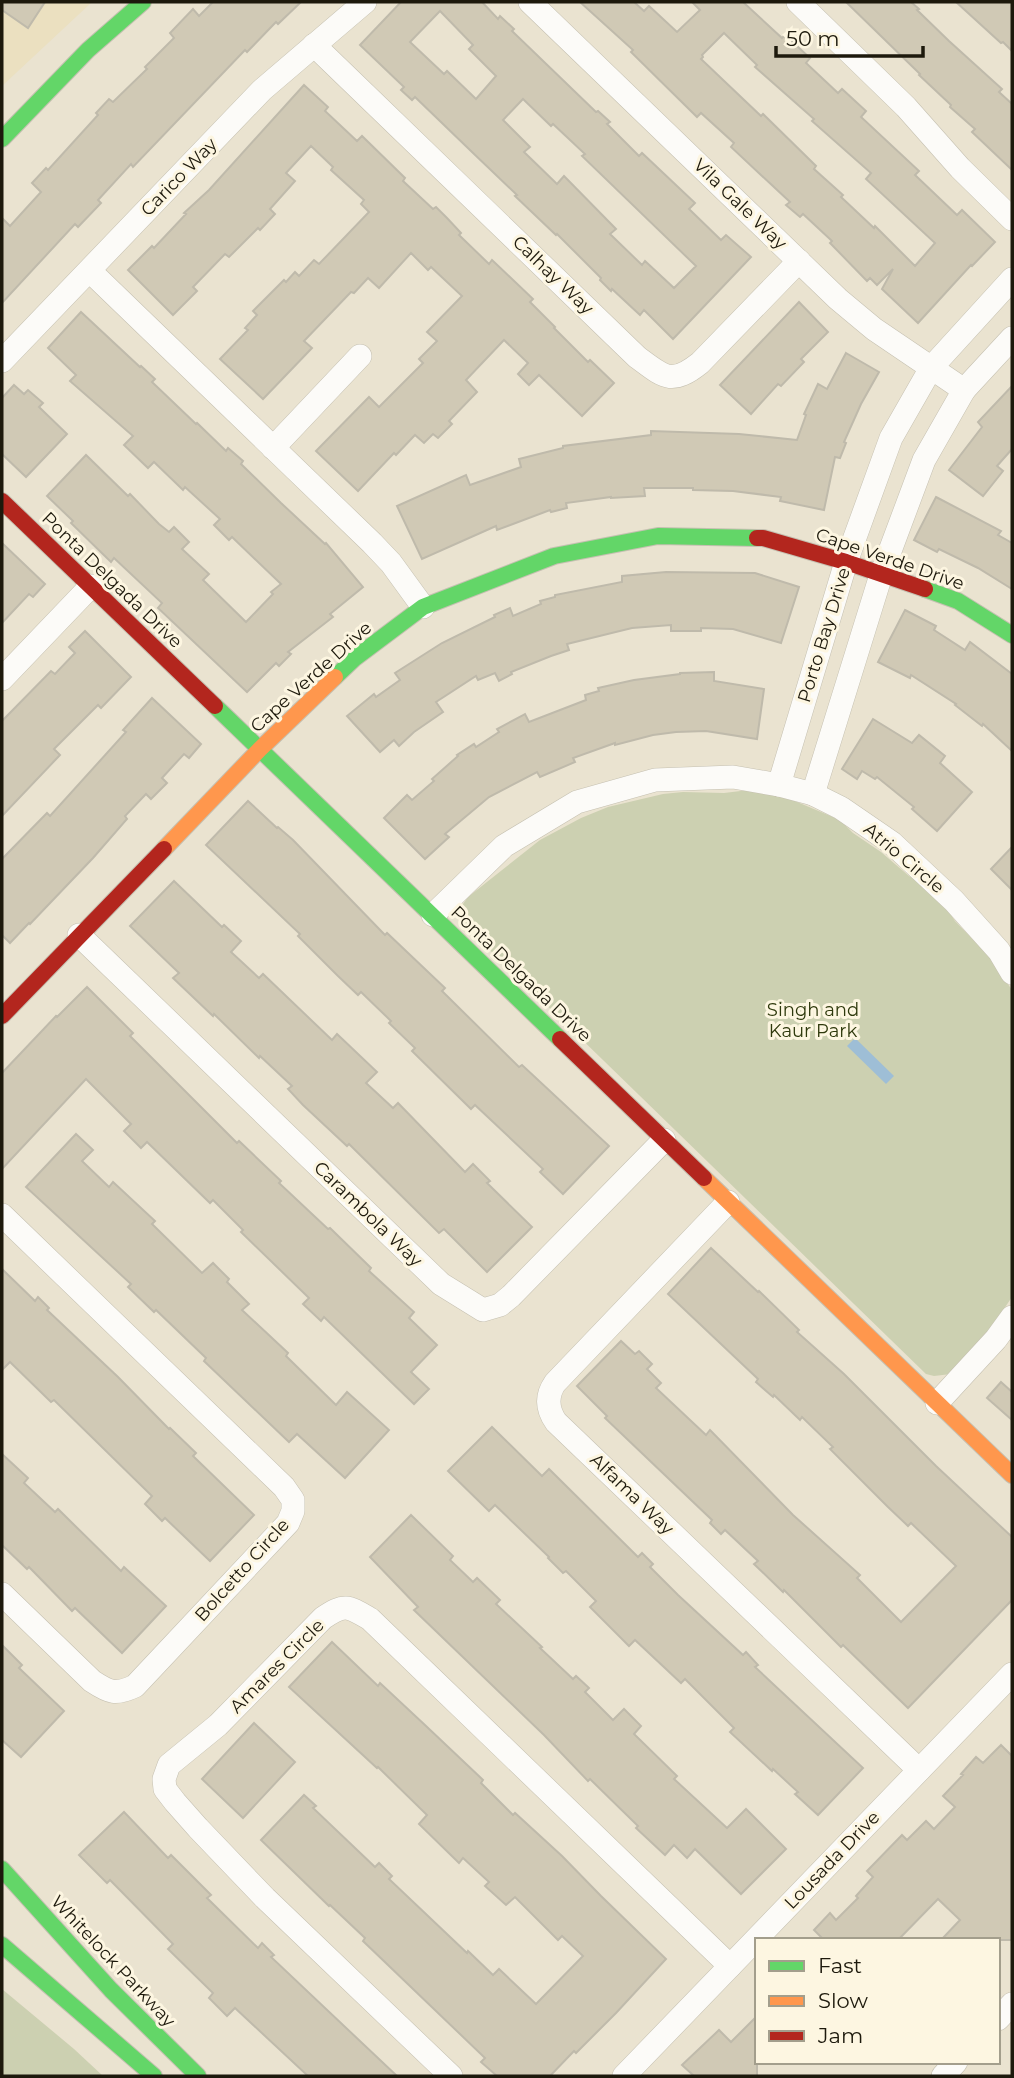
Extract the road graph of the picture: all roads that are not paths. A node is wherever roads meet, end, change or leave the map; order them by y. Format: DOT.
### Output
graph roads {
  1 [pos="143,2"];
  2 [pos="365,2"];
  3 [pos="530,2"];
  4 [pos="798,2"];
  5 [pos="314,44"];
  6 [pos="2,139"];
  7 [pos="1012,219"];
  8 [pos="799,261"];
  9 [pos="90,271"];
  10 [pos="1012,279"];
  11 [pos="1012,338"];
  12 [pos="360,356"];
  13 [pos="2,361"];
  14 [pos="931,368"];
  15 [pos="964,390"];
  16 [pos="273,448"];
  17 [pos="2,501"];
  18 [pos="846,562"];
  19 [pos="881,575"];
  20 [pos="91,586"];
  21 [pos="423,607"];
  22 [pos="1012,635"];
  23 [pos="2,679"];
  24 [pos="260,749"];
  25 [pos="779,785"];
  26 [pos="813,794"];
  27 [pos="433,915"];
  28 [pos="79,935"];
  29 [pos="1012,973"];
  30 [pos="2,1016"];
  31 [pos="664,1140"];
  32 [pos="728,1202"];
  33 [pos="2,1214"];
  34 [pos="1012,1317"];
  35 [pos="937,1403"];
  36 [pos="1012,1475"];
  37 [pos="2,1594"];
  38 [pos="1012,1674"];
  39 [pos="919,1770"];
  40 [pos="2,1869"];
  41 [pos="757,1938"];
  42 [pos="755,1940"];
  43 [pos="2,1945"];
  44 [pos="730,1966"];
  45 [pos="1012,2004"];
  46 [pos="1000,2017"];
  47 [pos="154,2076"];
  48 [pos="198,2076"];
  49 [pos="451,2076"];
  50 [pos="624,2076"];
  1 -- 6 [label="street"];
  2 -- 5 [label="street, Carico Way"];
  3 -- 8 [label="street, Vila Gale Way"];
  4 -- 7 [label="street"];
  5 -- 8 [label="street, Calhay Way"];
  5 -- 9 [label="street, Carico Way"];
  8 -- 14 [label="street, Vila Gale Way"];
  9 -- 13 [label="street, Carico Way"];
  9 -- 16 [label="street"];
  10 -- 14 [label="street, Porto Bay Drive"];
  11 -- 15 [label="street, Porto Bay Drive"];
  12 -- 16 [label="street"];
  14 -- 15 [label="street, Vila Gale Way"];
  14 -- 18 [label="street, Porto Bay Drive"];
  15 -- 19 [label="street, Porto Bay Drive"];
  16 -- 21 [label="street"];
  17 -- 20 [label="street, Ponta Delgada Drive"];
  18 -- 19 [label="street, Cape Verde Drive"];
  18 -- 21 [label="street, Cape Verde Drive"];
  18 -- 25 [label="street, Porto Bay Drive"];
  19 -- 22 [label="street, Cape Verde Drive"];
  19 -- 26 [label="street, Porto Bay Drive"];
  20 -- 23 [label="street"];
  20 -- 24 [label="street, Ponta Delgada Drive"];
  21 -- 24 [label="street, Cape Verde Drive"];
  24 -- 27 [label="street, Ponta Delgada Drive"];
  24 -- 28 [label="street, Cape Verde Drive"];
  25 -- 26 [label="street, Atrio Circle"];
  25 -- 27 [label="street, Atrio Circle"];
  26 -- 29 [label="street, Atrio Circle"];
  27 -- 31 [label="street, Ponta Delgada Drive"];
  28 -- 30 [label="street, Cape Verde Drive"];
  28 -- 31 [label="street, Carambola Way"];
  31 -- 32 [label="street, Ponta Delgada Drive"];
  32 -- 35 [label="street, Ponta Delgada Drive"];
  32 -- 39 [label="street, Alfama Way"];
  33 -- 37 [label="street, Bolcetto Circle"];
  34 -- 35 [label="street"];
  35 -- 36 [label="street, Ponta Delgada Drive"];
  38 -- 39 [label="street, Lousada Drive"];
  39 -- 41 [label="street, Lousada Drive"];
  40 -- 48 [label="street, Whitelock Parkway"];
  42 -- 44 [label="street, Lousada Drive"];
  43 -- 47 [label="street"];
  44 -- 49 [label="street, Amares Circle"];
  44 -- 50 [label="street, Lousada Drive"];
  45 -- 46 [label="street"];
}
